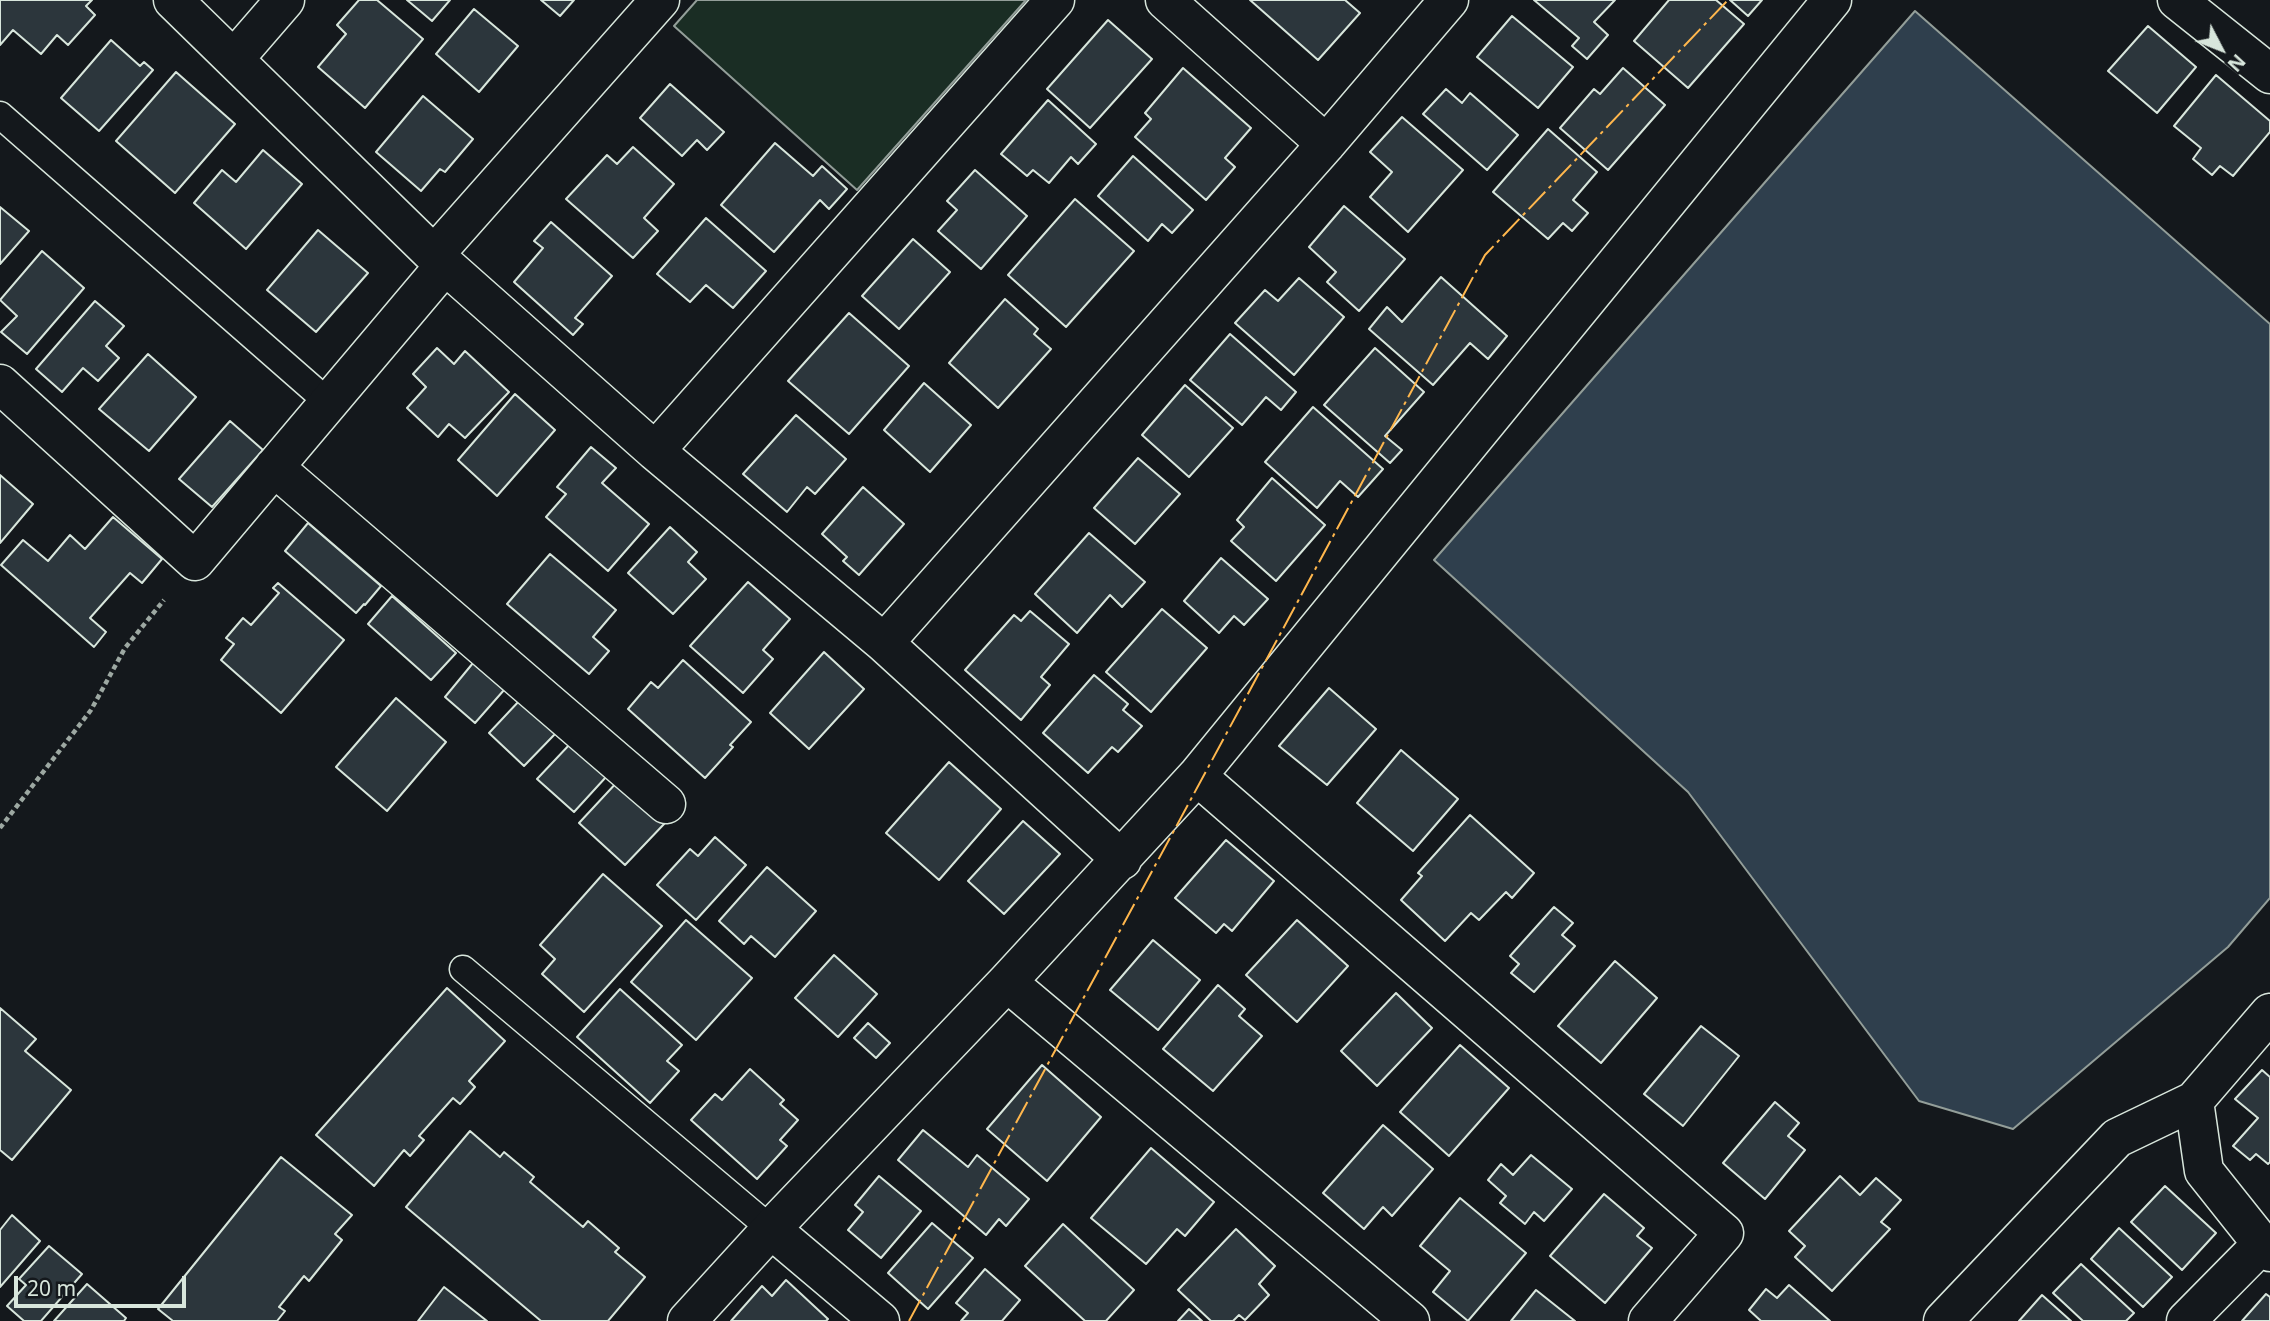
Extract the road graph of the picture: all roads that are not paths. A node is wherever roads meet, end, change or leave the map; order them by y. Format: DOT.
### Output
graph roads {
  1 [pos="173,0"];
  2 [pos="285,0"];
  3 [pos="660,0"];
  4 [pos="1055,0"];
  5 [pos="1165,0"];
  6 [pos="1449,0"];
  7 [pos="1832,0"];
  8 [pos="2178,0"];
  9 [pos="234,59"];
  10 [pos="2270,74"];
  11 [pos="0,115"];
  12 [pos="1326,144"];
  13 [pos="440,260"];
  14 [pos="0,384"];
  15 [pos="329,403"];
  16 [pos="654,451"];
  17 [pos="274,467"];
  18 [pos="884,643"];
  19 [pos="1197,776"];
  20 [pos="666,804"];
  21 [pos="1122,860"];
  22 [pos="463,969"];
  23 [pos="1007,982"];
  24 [pos="2270,1013"];
  25 [pos="2194,1101"];
  26 [pos="771,1229"];
  27 [pos="2266,1248"];
  28 [pos="687,1321"];
  29 [pos="880,1321"];
  30 [pos="1409,1321"];
  31 [pos="1648,1321"];
  32 [pos="1943,1321"];
  33 [pos="2186,1321"];
  1 -- 9 [label="street"];
  2 -- 9 [label="street"];
  3 -- 13 [label="street"];
  4 -- 16 [label="street"];
  5 -- 12 [label="street"];
  6 -- 12 [label="street"];
  7 -- 19 [label="street"];
  8 -- 10 [label="street"];
  9 -- 13 [label="street"];
  11 -- 15 [label="lane"];
  12 -- 18 [label="street"];
  13 -- 15 [label="street"];
  13 -- 16 [label="street"];
  14 -- 17 [label="street"];
  15 -- 17 [label="street"];
  16 -- 18 [label="street"];
  17 -- 20 [label="street"];
  18 -- 21 [label="street"];
  19 -- 21 [label="street"];
  19 -- 31 [label="street"];
  21 -- 23 [label="street"];
  22 -- 26 [label="lane"];
  23 -- 26 [label="street"];
  23 -- 30 [label="street"];
  24 -- 25 [label="street"];
  25 -- 27 [label="street"];
  25 -- 32 [label="street"];
  26 -- 28 [label="street"];
  26 -- 29 [label="street"];
  27 -- 33 [label="street"];
}
